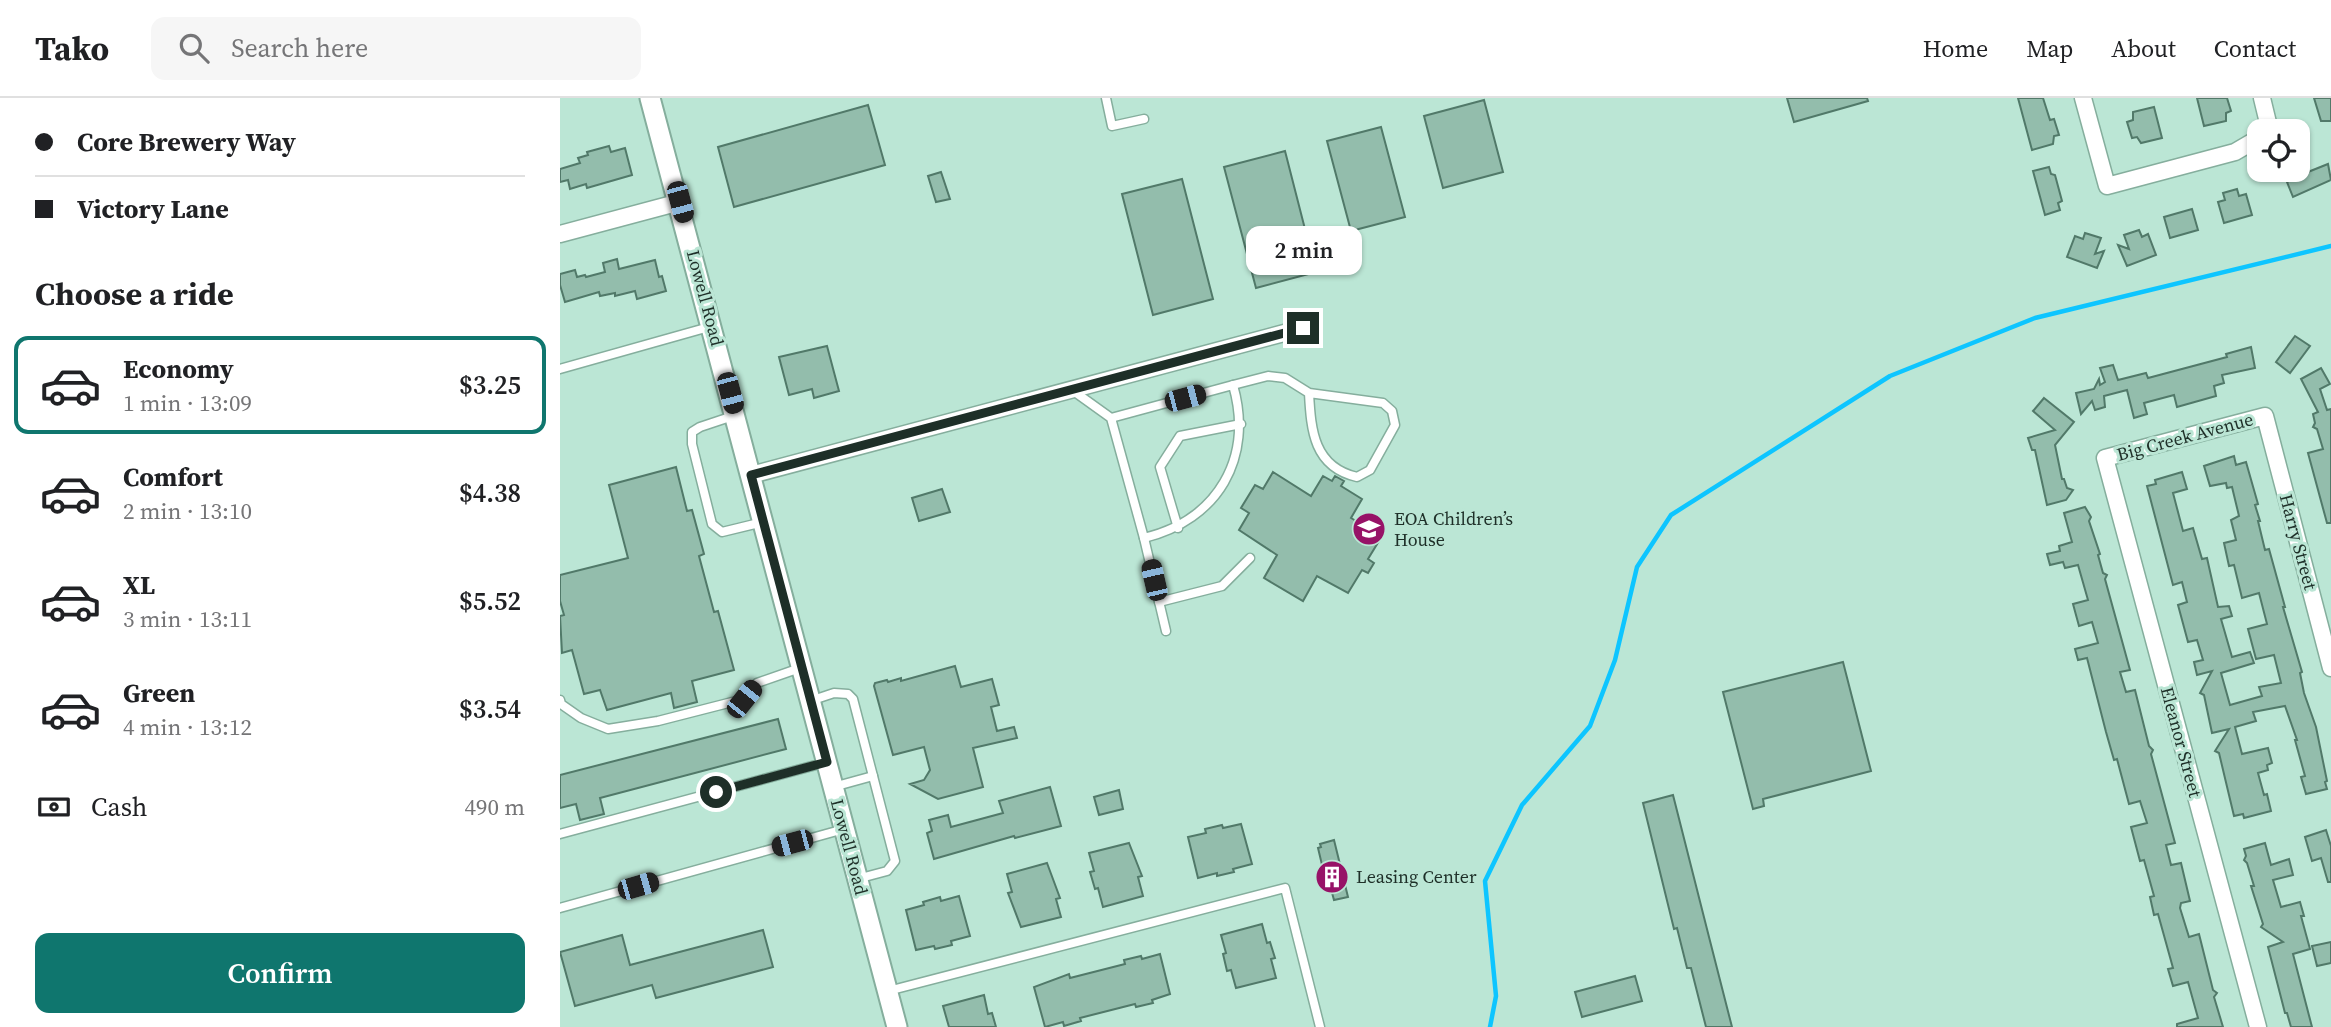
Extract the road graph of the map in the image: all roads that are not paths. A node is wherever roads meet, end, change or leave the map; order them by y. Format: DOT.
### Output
graph roads {
  1 [pos="650,98"];
  2 [pos="1106,98"];
  3 [pos="2084,98"];
  4 [pos="2263,98"];
  5 [pos="1144,119"];
  6 [pos="2268,119"];
  7 [pos="2247,145"];
  8 [pos="680,202"];
  9 [pos="560,234"];
  10 [pos="712,326"];
  11 [pos="1303,328"];
  12 [pos="560,369"];
  13 [pos="1233,385"];
  14 [pos="1072,390"];
  15 [pos="1309,393"];
  16 [pos="735,415"];
  17 [pos="2265,416"];
  18 [pos="1111,418"];
  19 [pos="1241,424"];
  20 [pos="2105,458"];
  21 [pos="751,475"];
  22 [pos="764,522"];
  23 [pos="1178,528"];
  24 [pos="1144,538"];
  25 [pos="1250,558"];
  26 [pos="1159,602"];
  27 [pos="1166,631"];
  28 [pos="802,667"];
  29 [pos="2331,668"];
  30 [pos="560,700"];
  31 [pos="810,701"];
  32 [pos="827,762"];
  33 [pos="873,776"];
  34 [pos="833,787"];
  35 [pos="844,828"];
  36 [pos="560,834"];
  37 [pos="858,879"];
  38 [pos="560,908"];
  39 [pos="888,990"];
  40 [pos="897,1027"];
  41 [pos="1320,1027"];
  42 [pos="2258,1027"];
  1 -- 8 [label="street, Lowell Road"];
  2 -- 5 [label="lane"];
  3 -- 7 [label="street"];
  4 -- 6 [label="street"];
  8 -- 9 [label="street"];
  8 -- 10 [label="street, Lowell Road"];
  10 -- 12 [label="lane"];
  10 -- 16 [label="street, Lowell Road"];
  11 -- 14 [label="street"];
  13 -- 15 [label="lane"];
  13 -- 18 [label="lane"];
  13 -- 19 [label="lane"];
  14 -- 18 [label="lane"];
  14 -- 21 [label="street"];
  15 -- 15 [label="lane"];
  16 -- 21 [label="street, Lowell Road"];
  16 -- 22 [label="lane"];
  17 -- 20 [label="street, Big Creek Avenue"];
  17 -- 29 [label="street, Harry Street"];
  18 -- 24 [label="lane"];
  19 -- 23 [label="lane"];
  19 -- 23 [label="lane"];
  20 -- 42 [label="street, Eleanor Street"];
  21 -- 22 [label="street, Lowell Road"];
  22 -- 28 [label="street, Lowell Road"];
  23 -- 24 [label="lane"];
  24 -- 26 [label="lane"];
  25 -- 26 [label="lane"];
  26 -- 27 [label="lane"];
  28 -- 30 [label="lane"];
  28 -- 31 [label="street, Lowell Road"];
  31 -- 32 [label="street, Lowell Road"];
  31 -- 33 [label="lane"];
  32 -- 34 [label="street, Lowell Road"];
  32 -- 36 [label="lane"];
  33 -- 34 [label="lane"];
  33 -- 37 [label="lane"];
  34 -- 35 [label="street, Lowell Road"];
  35 -- 37 [label="street, Lowell Road"];
  35 -- 38 [label="lane"];
  37 -- 39 [label="street, Lowell Road"];
  39 -- 40 [label="street, Lowell Road"];
  39 -- 41 [label="lane"];
}
